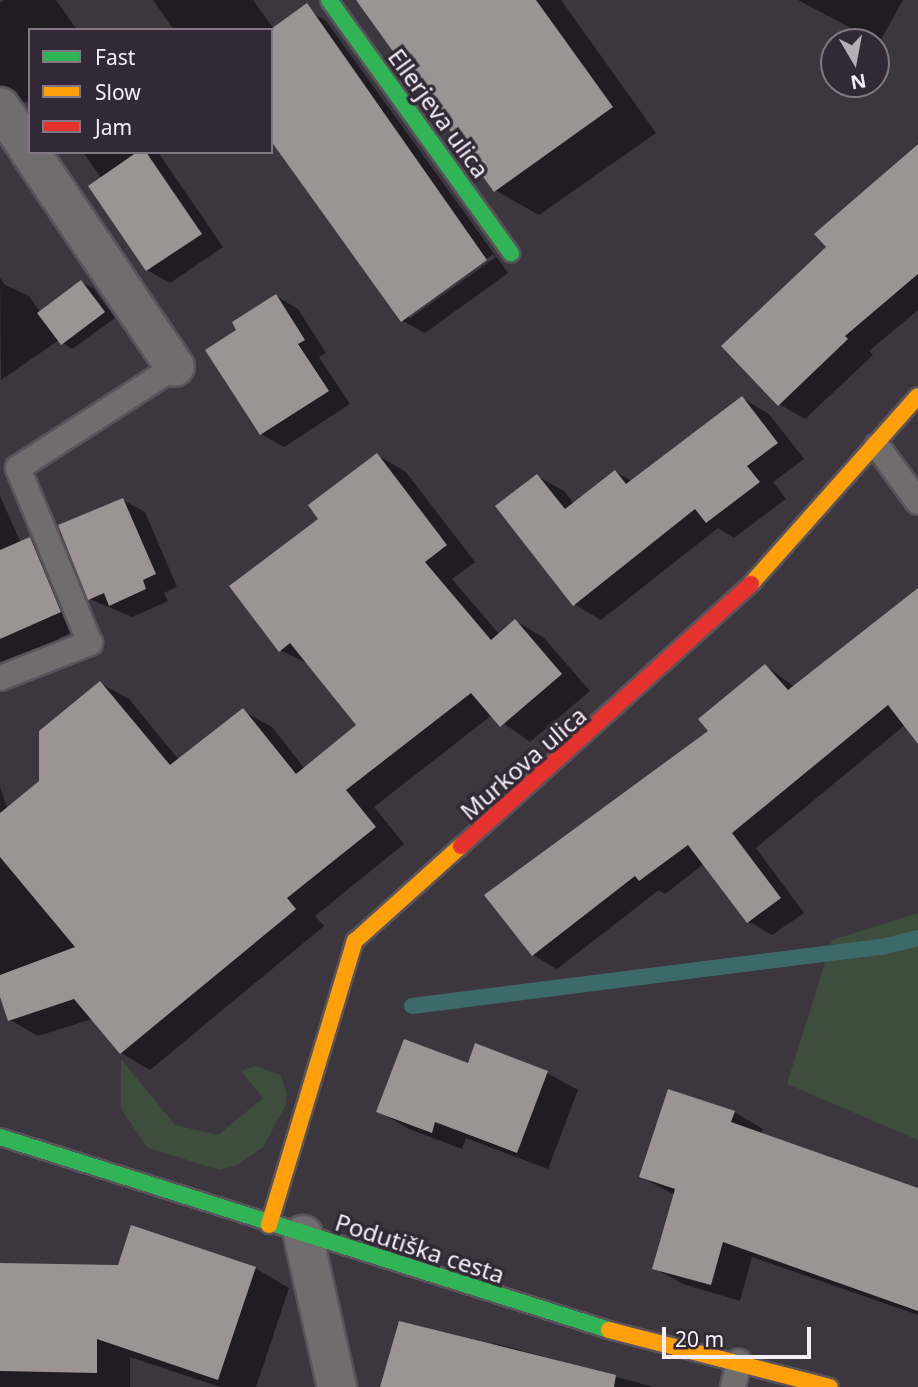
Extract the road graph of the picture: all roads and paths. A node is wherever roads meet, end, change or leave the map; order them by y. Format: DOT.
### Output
graph roads {
  1 [pos="329,0"];
  2 [pos="0,107"];
  3 [pos="28,149"];
  4 [pos="31,154"];
  5 [pos="511,253"];
  6 [pos="175,367"];
  7 [pos="918,396"];
  8 [pos="877,446"];
  9 [pos="918,502"];
  10 [pos="0,678"];
  11 [pos="0,1137"];
  12 [pos="286,1230"];
  13 [pos="739,1362"];
  14 [pos="337,1387"];
  15 [pos="733,1387"];
  16 [pos="830,1387"];
  1 -- 5 [label="street, Ellerjeva ulica"];
  2 -- 3 [label="street"];
  4 -- 6 [label="street"];
  6 -- 10 [label="lane"];
  7 -- 8 [label="street, Murkova ulica"];
  8 -- 9 [label="lane"];
  8 -- 12 [label="street, Murkova ulica"];
  11 -- 12 [label="street, Podutiška cesta"];
  12 -- 13 [label="street, Podutiška cesta"];
  12 -- 14 [label="street"];
  13 -- 15 [label="lane"];
  13 -- 16 [label="street, Podutiška cesta"];
}
